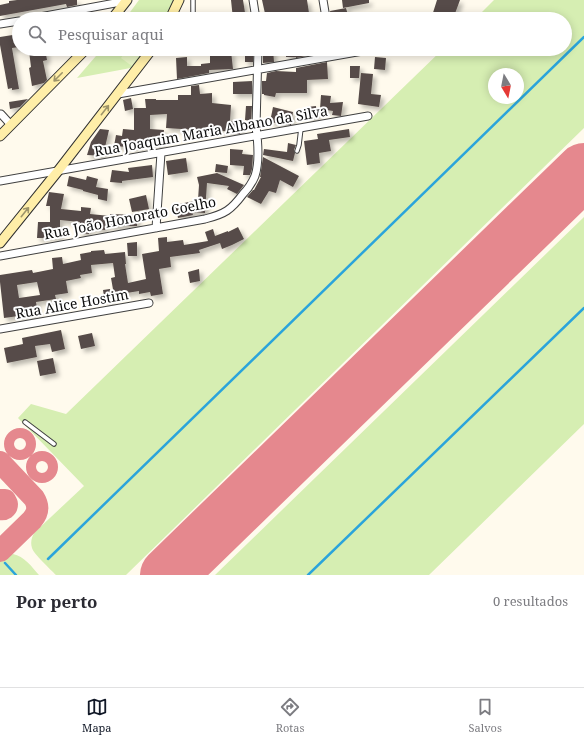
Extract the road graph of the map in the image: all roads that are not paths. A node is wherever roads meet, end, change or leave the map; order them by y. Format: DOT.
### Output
graph roads {
  1 [pos="179,0"];
  2 [pos="193,0"];
  3 [pos="253,0"];
  4 [pos="323,0"];
  5 [pos="126,1"];
  6 [pos="67,12"];
  7 [pos="117,12"];
  8 [pos="173,12"];
  9 [pos="194,12"];
  10 [pos="255,12"];
  11 [pos="325,12"];
  12 [pos="12,22"];
  13 [pos="0,24"];
  14 [pos="79,56"];
  15 [pos="147,56"];
  16 [pos="258,56"];
  17 [pos="335,56"];
  18 [pos="257,70"];
  19 [pos="118,94"];
  20 [pos="0,112"];
  21 [pos="368,116"];
  22 [pos="11,124"];
  23 [pos="302,128"];
  24 [pos="0,136"];
  25 [pos="257,136"];
  26 [pos="297,151"];
  27 [pos="161,153"];
  28 [pos="58,171"];
  29 [pos="0,181"];
  30 [pos="156,228"];
  31 [pos="0,243"];
  32 [pos="0,256"];
  33 [pos="149,304"];
  34 [pos="0,329"];
  35 [pos="25,422"];
  36 [pos="54,444"];
  1 -- 8 [label="main road"];
  2 -- 9 [label="lane"];
  3 -- 10 [label="street"];
  4 -- 11 [label="street"];
  5 -- 6 [label="street"];
  5 -- 7 [label="main road"];
  12 -- 13 [label="street"];
  14 -- 22 [label="main road, one-way"];
  15 -- 19 [label="main road"];
  16 -- 18 [label="street, Rua João Honorato Coelho"];
  17 -- 18 [label="street"];
  18 -- 19 [label="street"];
  18 -- 25 [label="street, Rua João Honorato Coelho"];
  28 -- 19 [label="main road, one-way"];
  20 -- 22 [label="street"];
  21 -- 23 [label="street, Rua Joaquim Maria Albano da Silva"];
  22 -- 24 [label="main road"];
  23 -- 25 [label="street, Rua Joaquim Maria Albano da Silva"];
  23 -- 26 [label="lane"];
  25 -- 27 [label="street, Rua Joaquim Maria Albano da Silva"];
  25 -- 30 [label="street, Rua João Honorato Coelho"];
  27 -- 28 [label="street, Rua Joaquim Maria Albano da Silva"];
  27 -- 30 [label="street"];
  28 -- 29 [label="street, Rua Joaquim Maria Albano da Silva"];
  31 -- 28 [label="main road, one-way"];
  30 -- 32 [label="street, Rua João Honorato Coelho"];
  33 -- 34 [label="street, Rua Alice Hostim"];
  35 -- 36 [label="lane"];
}
